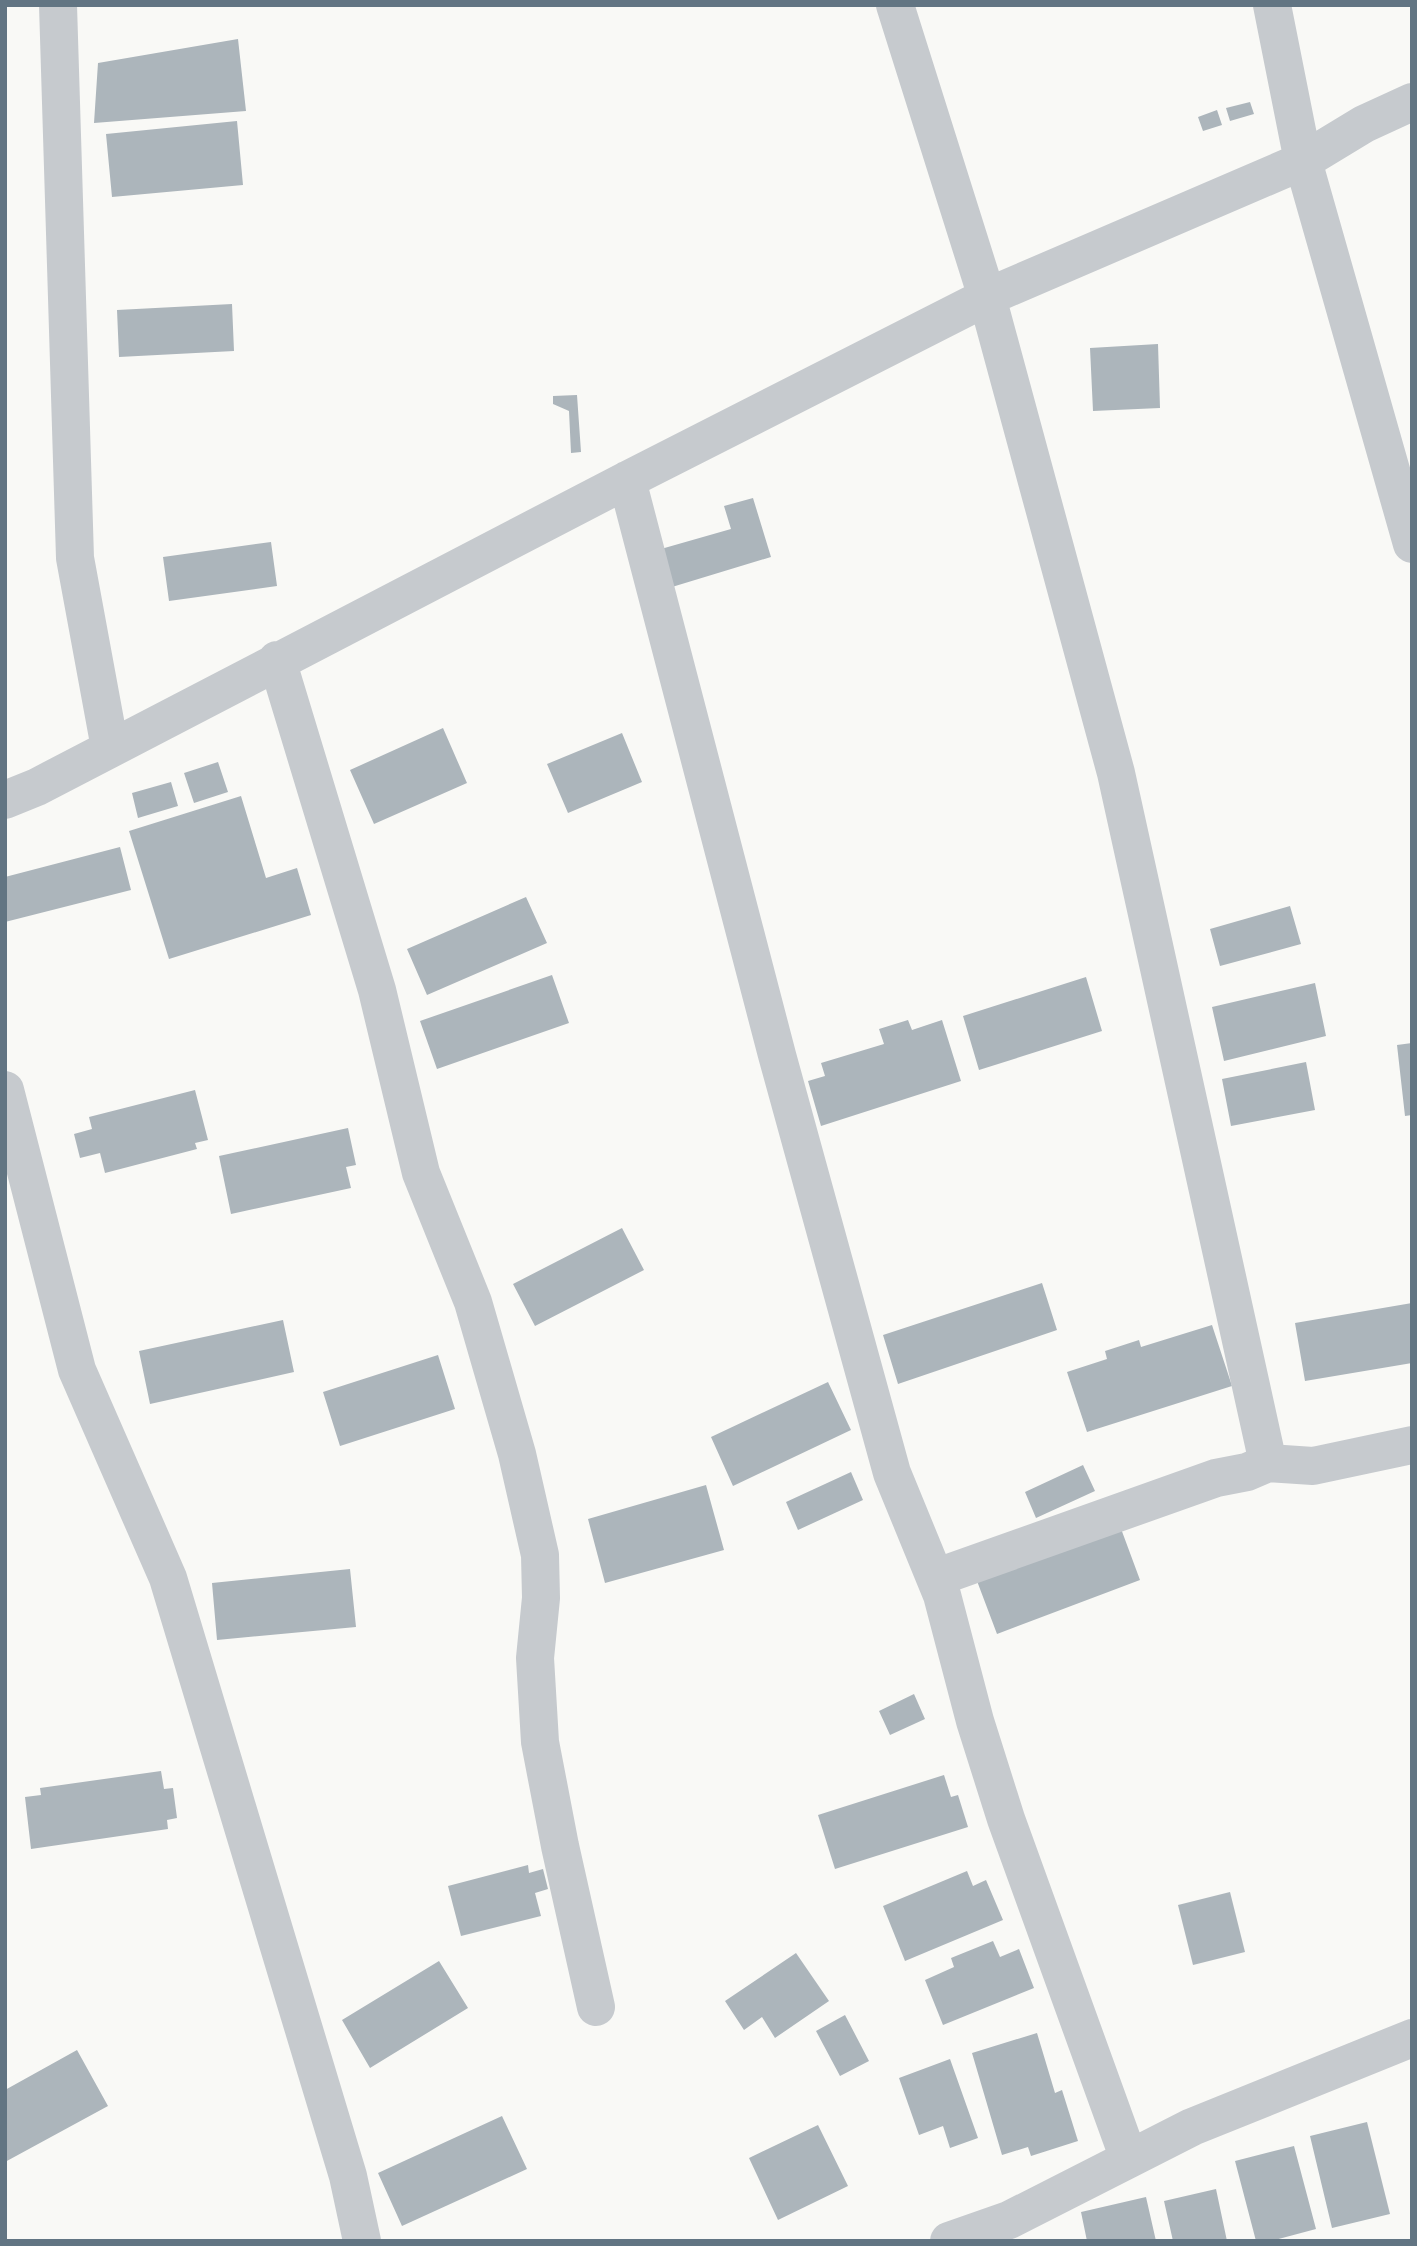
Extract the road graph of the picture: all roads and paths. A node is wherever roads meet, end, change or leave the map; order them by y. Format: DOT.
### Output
graph roads {
  1 [pos="58,5"];
  2 [pos="895,5"];
  3 [pos="1272,5"];
  4 [pos="1412,102"];
  5 [pos="1303,161"];
  6 [pos="988,297"];
  7 [pos="627,480"];
  8 [pos="1412,544"];
  9 [pos="278,660"];
  10 [pos="110,748"];
  11 [pos="5,800"];
  12 [pos="5,1090"];
  13 [pos="1412,1445"];
  14 [pos="1268,1463"];
  15 [pos="935,1578"];
  16 [pos="596,2007"];
  17 [pos="1412,2038"];
  18 [pos="1129,2159"];
  19 [pos="362,2241"];
  20 [pos="949,2241"];
  1 -- 10 [label="street"];
  2 -- 6 [label="street"];
  3 -- 5 [label="street"];
  4 -- 5 [label="street"];
  5 -- 6 [label="street"];
  5 -- 8 [label="street"];
  6 -- 7 [label="street"];
  6 -- 14 [label="street"];
  7 -- 9 [label="street"];
  7 -- 15 [label="street"];
  9 -- 10 [label="street"];
  9 -- 16 [label="street"];
  10 -- 11 [label="street"];
  12 -- 19 [label="street"];
  13 -- 14 [label="street"];
  14 -- 15 [label="street"];
  15 -- 18 [label="street"];
  17 -- 18 [label="street"];
  18 -- 20 [label="street"];
}
